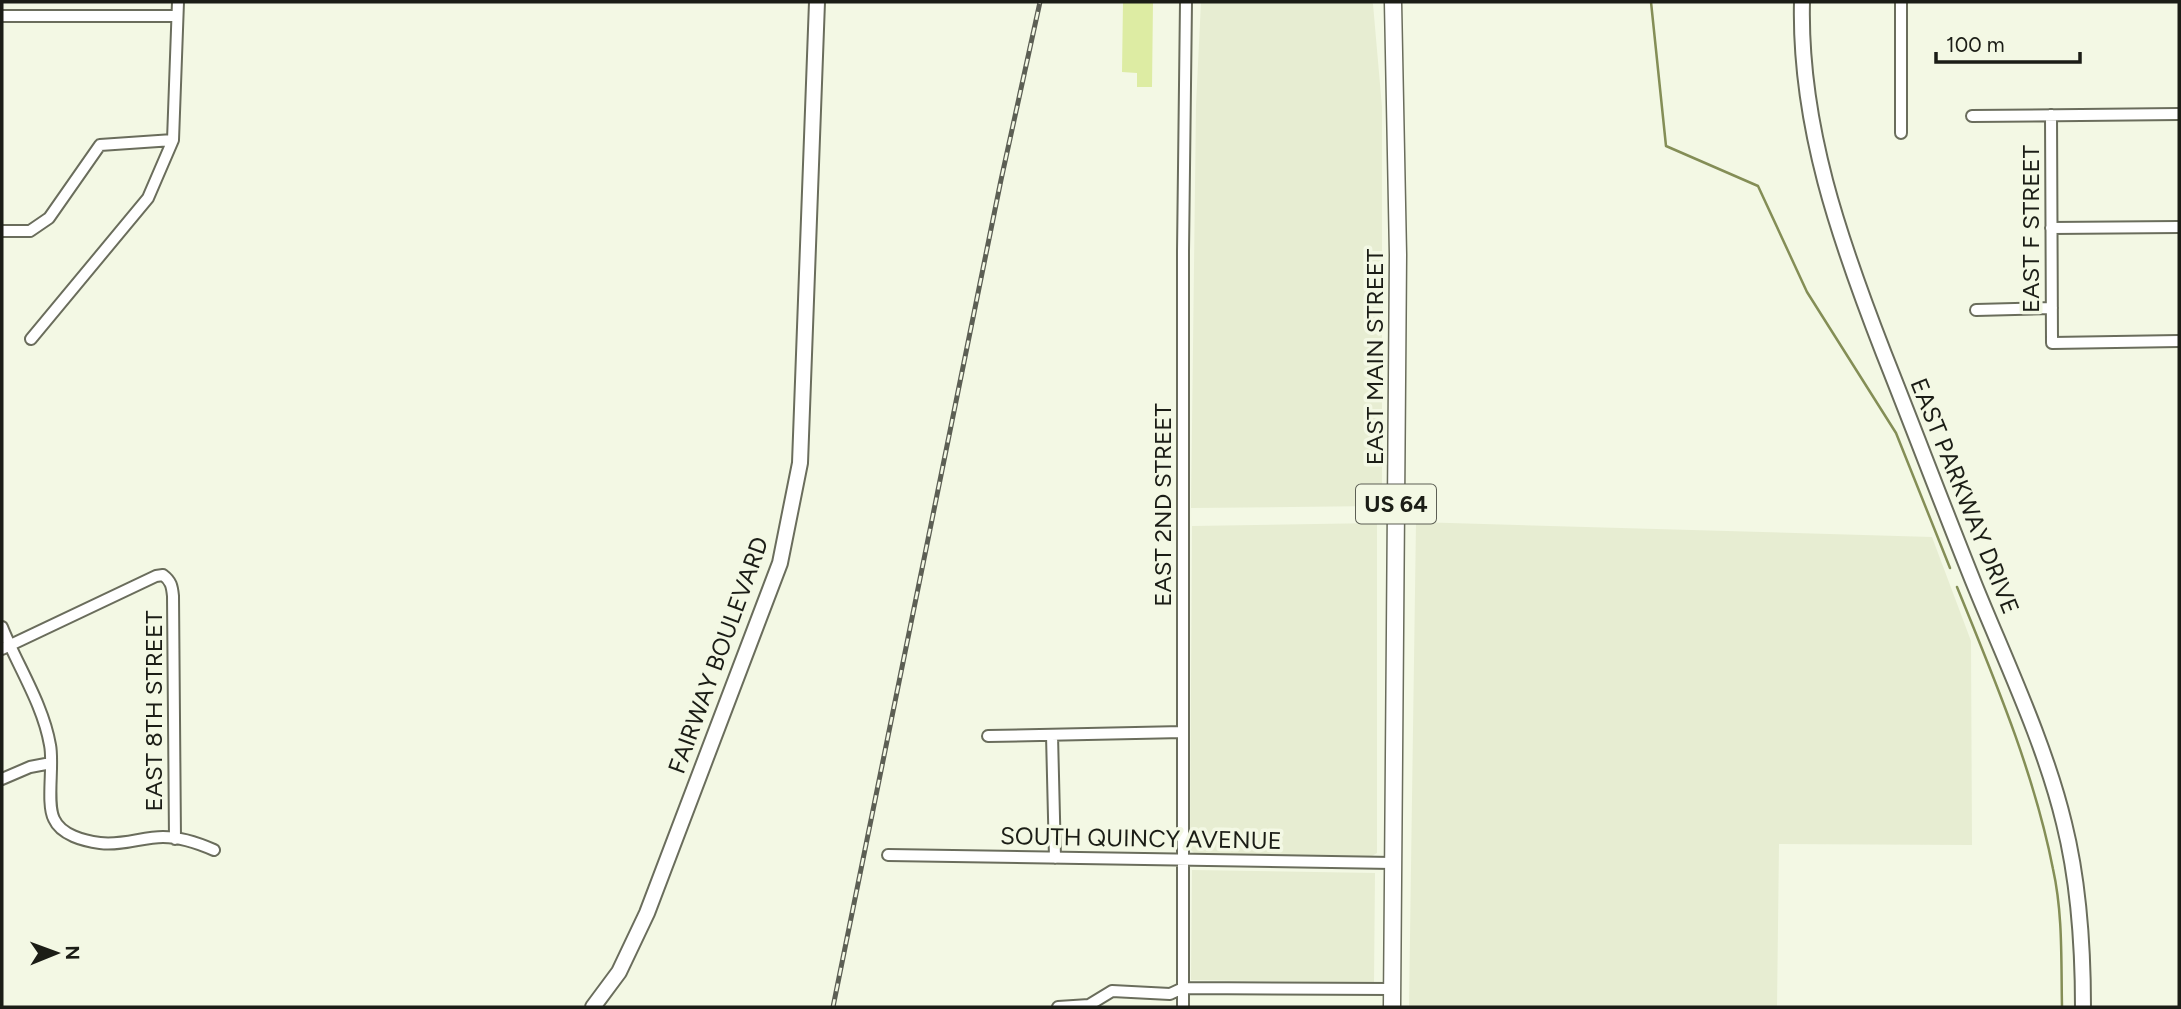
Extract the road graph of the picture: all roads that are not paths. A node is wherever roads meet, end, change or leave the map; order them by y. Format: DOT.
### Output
graph roads {
  1 [pos="178,2"];
  2 [pos="817,2"];
  3 [pos="1186,2"];
  4 [pos="1393,2"];
  5 [pos="1802,2"];
  6 [pos="1901,2"];
  7 [pos="2,16"];
  8 [pos="177,16"];
  9 [pos="2179,114"];
  10 [pos="2051,115"];
  11 [pos="1972,116"];
  12 [pos="1901,133"];
  13 [pos="173,140"];
  14 [pos="2179,227"];
  15 [pos="2051,228"];
  16 [pos="2,231"];
  17 [pos="2052,308"];
  18 [pos="1976,310"];
  19 [pos="31,339"];
  20 [pos="2179,341"];
  21 [pos="2,627"];
  22 [pos="6,648"];
  23 [pos="1183,732"];
  24 [pos="1052,735"];
  25 [pos="988,736"];
  26 [pos="51,763"];
  27 [pos="2,779"];
  28 [pos="175,839"];
  29 [pos="214,850"];
  30 [pos="888,855"];
  31 [pos="1055,858"];
  32 [pos="1182,859"];
  33 [pos="1393,863"];
  34 [pos="1183,988"];
  35 [pos="1392,989"];
  36 [pos="593,1007"];
  37 [pos="1058,1007"];
  38 [pos="1183,1007"];
  39 [pos="1392,1007"];
  40 [pos="2083,1007"];
  1 -- 8 [label="street"];
  2 -- 36 [label="main road, FAIRWAY BOULEVARD"];
  3 -- 23 [label="street, EAST 2ND STREET"];
  4 -- 33 [label="main road, EAST MAIN STREET / US 64"];
  5 -- 40 [label="main road, EAST PARKWAY DRIVE"];
  6 -- 12 [label="street"];
  7 -- 8 [label="street"];
  8 -- 13 [label="street"];
  9 -- 10 [label="street"];
  10 -- 11 [label="street"];
  10 -- 15 [label="street, EAST F STREET"];
  13 -- 16 [label="street"];
  13 -- 19 [label="street"];
  14 -- 15 [label="street"];
  15 -- 17 [label="street, EAST F STREET"];
  17 -- 18 [label="street"];
  17 -- 20 [label="street, EAST F STREET"];
  21 -- 22 [label="street"];
  22 -- 26 [label="street"];
  22 -- 28 [label="street, EAST 8TH STREET"];
  23 -- 24 [label="street"];
  23 -- 32 [label="street, EAST 2ND STREET"];
  24 -- 25 [label="street"];
  24 -- 31 [label="street"];
  26 -- 27 [label="street"];
  26 -- 28 [label="street"];
  28 -- 29 [label="street"];
  30 -- 31 [label="street, SOUTH QUINCY AVENUE"];
  31 -- 32 [label="street, SOUTH QUINCY AVENUE"];
  32 -- 33 [label="street, SOUTH QUINCY AVENUE"];
  32 -- 34 [label="street, EAST 2ND STREET"];
  33 -- 35 [label="main road, EAST MAIN STREET / US 64"];
  34 -- 35 [label="street"];
  34 -- 37 [label="street"];
  34 -- 38 [label="street, EAST 2ND STREET"];
  35 -- 39 [label="main road, EAST MAIN STREET / US 64"];
}
